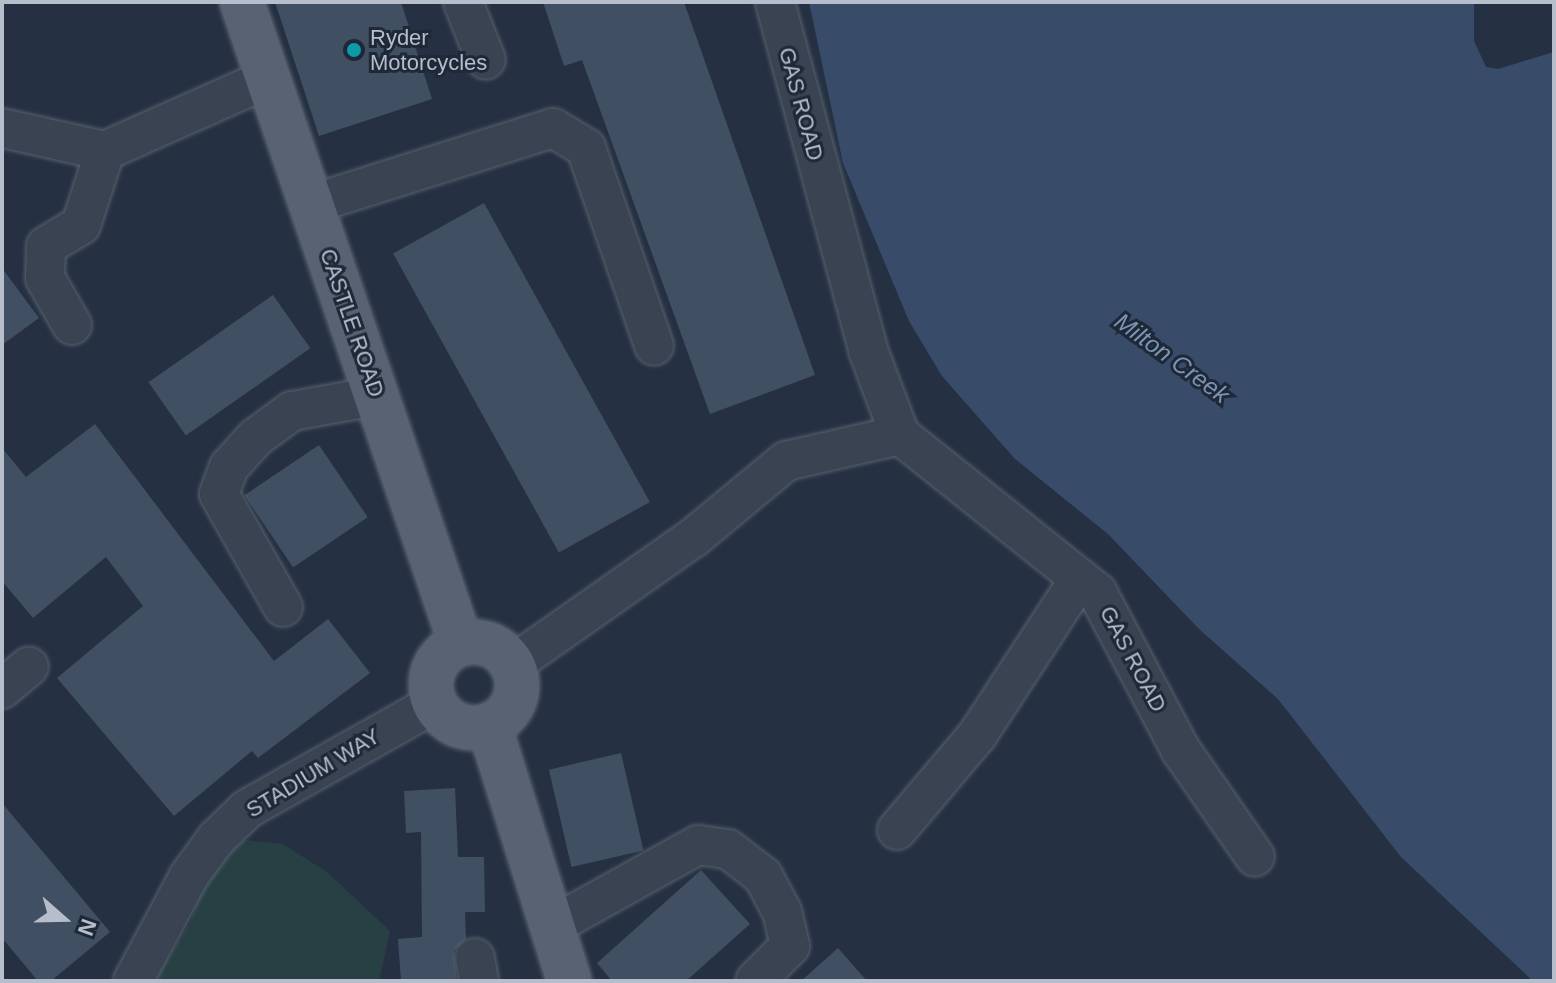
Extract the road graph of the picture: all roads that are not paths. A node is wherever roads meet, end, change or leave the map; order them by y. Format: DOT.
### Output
graph roads {
  1 [pos="242,2"];
  2 [pos="463,2"];
  3 [pos="775,2"];
  4 [pos="486,60"];
  5 [pos="269,78"];
  6 [pos="2,128"];
  7 [pos="105,151"];
  8 [pos="312,204"];
  9 [pos="72,325"];
  10 [pos="654,346"];
  11 [pos="376,396"];
  12 [pos="900,435"];
  13 [pos="1080,578"];
  14 [pos="283,607"];
  15 [pos="461,644"];
  16 [pos="512,665"];
  17 [pos="433,704"];
  18 [pos="489,725"];
  19 [pos="897,830"];
  20 [pos="1255,857"];
  21 [pos="554,925"];
  22 [pos="133,981"];
  23 [pos="569,981"];
  24 [pos="755,981"];
  1 -- 5 [label="main road, CASTLE ROAD"];
  2 -- 4 [label="street"];
  3 -- 12 [label="street, GAS ROAD"];
  5 -- 7 [label="street"];
  5 -- 8 [label="main road, CASTLE ROAD"];
  6 -- 7 [label="street"];
  7 -- 9 [label="street"];
  8 -- 10 [label="street"];
  8 -- 11 [label="main road, CASTLE ROAD"];
  11 -- 14 [label="street"];
  11 -- 15 [label="main road, CASTLE ROAD"];
  12 -- 13 [label="street, GAS ROAD"];
  12 -- 16 [label="street"];
  13 -- 19 [label="street"];
  13 -- 20 [label="street, GAS ROAD"];
  15 -- 16 [label="main road"];
  15 -- 17 [label="main road"];
  16 -- 18 [label="main road"];
  17 -- 18 [label="main road"];
  17 -- 22 [label="street, STADIUM WAY"];
  18 -- 21 [label="main road"];
  21 -- 23 [label="main road"];
  21 -- 24 [label="street"];
}
